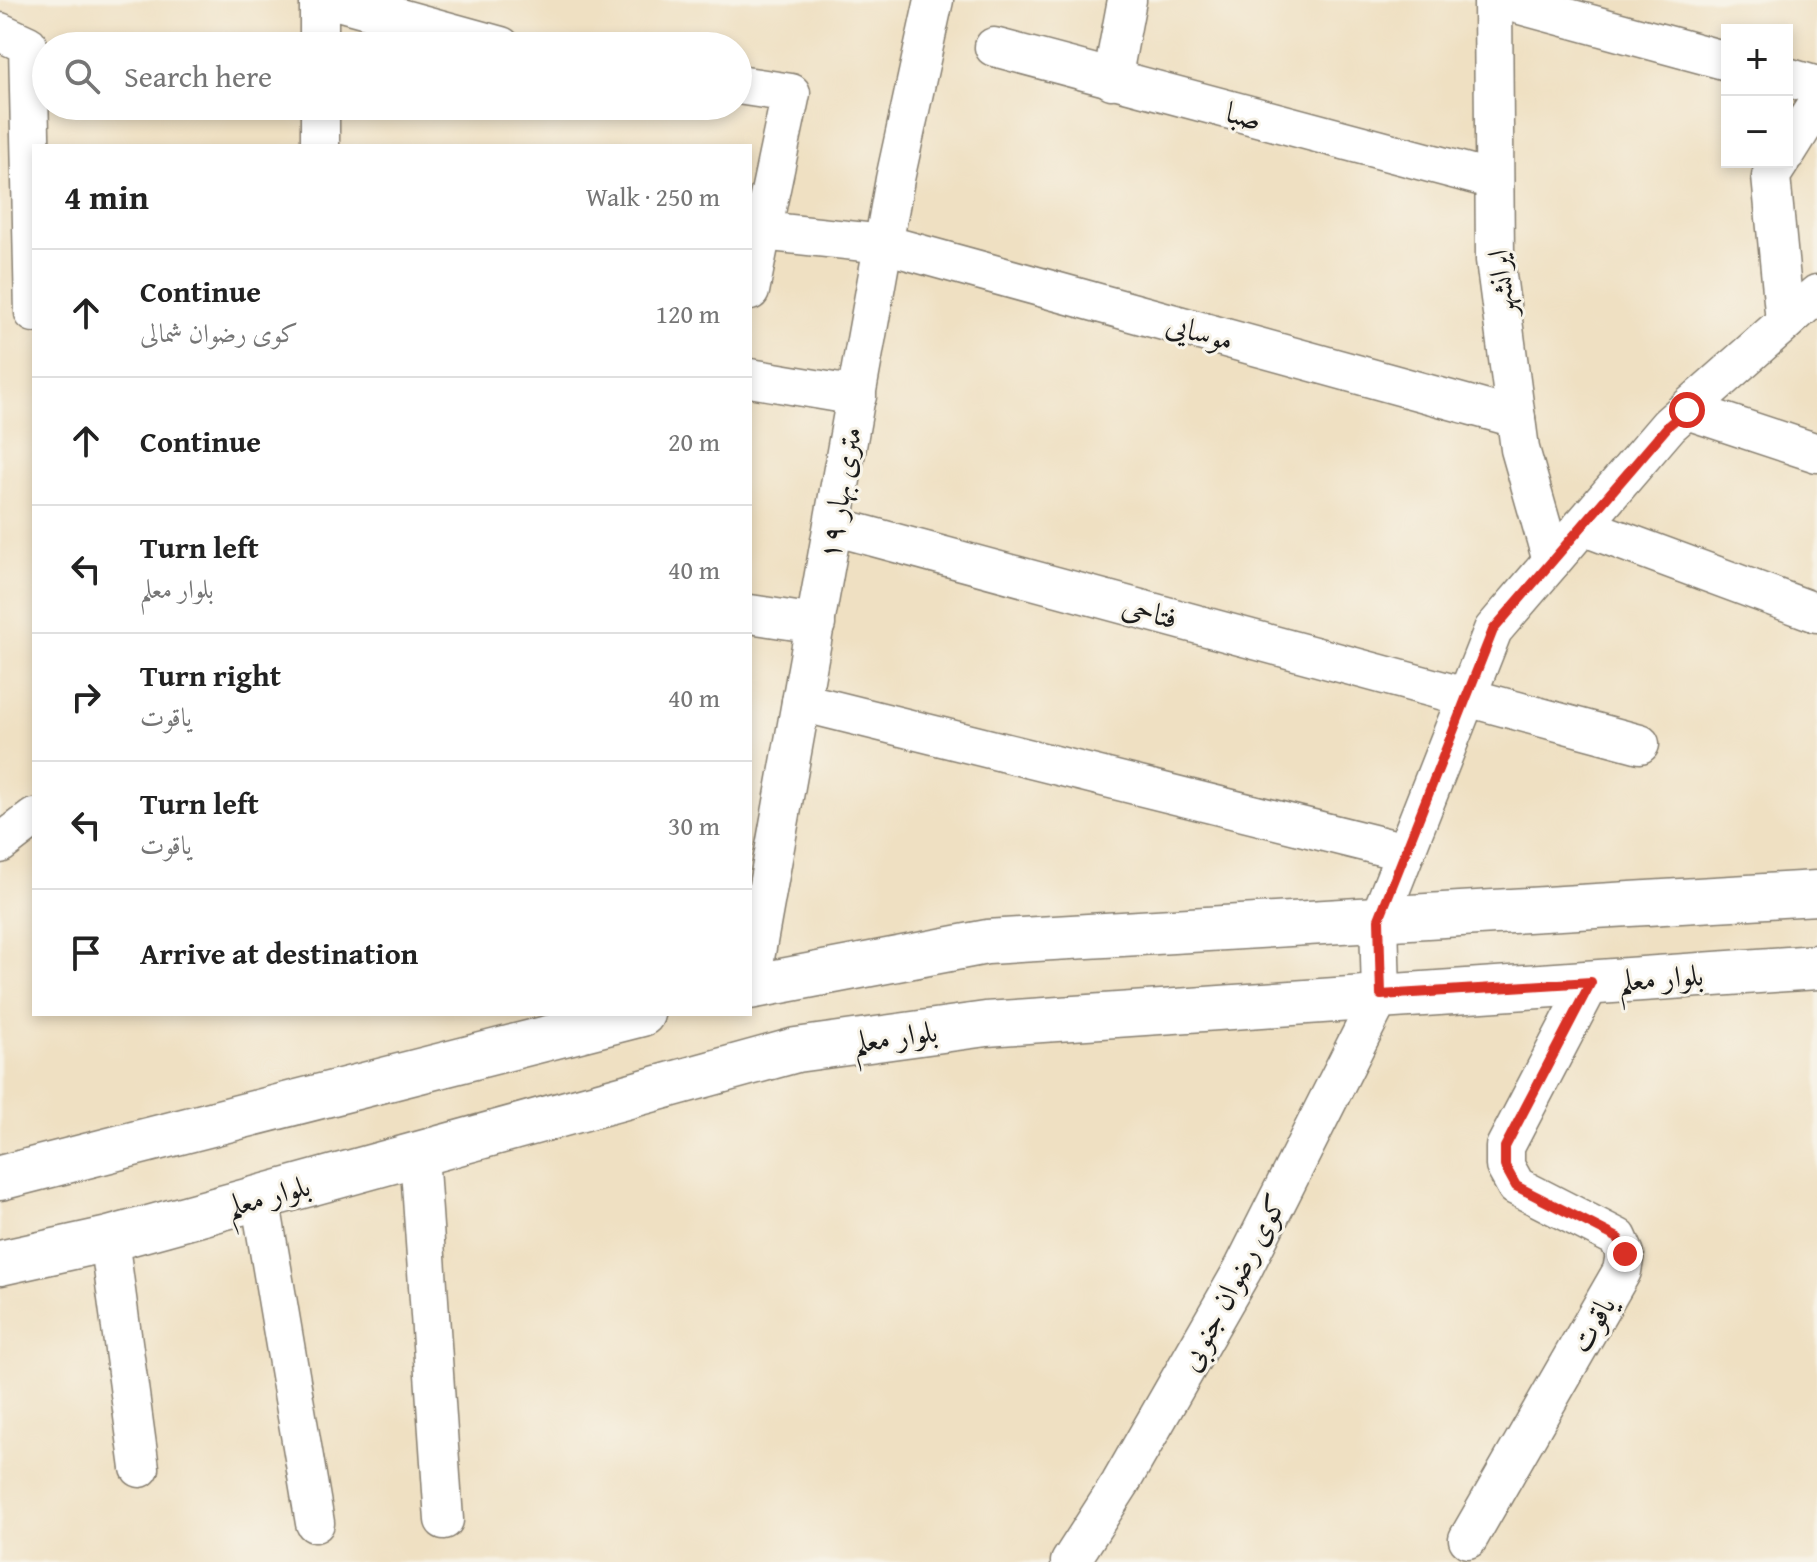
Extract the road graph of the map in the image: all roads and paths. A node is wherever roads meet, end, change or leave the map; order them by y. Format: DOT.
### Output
graph roads {
  1 [pos="319,0"];
  2 [pos="334,0"];
  3 [pos="934,0"];
  4 [pos="1127,0"];
  5 [pos="1493,0"];
  6 [pos="1502,0"];
  7 [pos="319,32"];
  8 [pos="450,32"];
  9 [pos="14,38"];
  10 [pos="994,47"];
  11 [pos="1721,59"];
  12 [pos="1793,79"];
  13 [pos="1112,80"];
  14 [pos="1817,86"];
  15 [pos="752,87"];
  16 [pos="1817,104"];
  17 [pos="320,120"];
  18 [pos="1793,142"];
  19 [pos="320,144"];
  20 [pos="1776,168"];
  21 [pos="1494,180"];
  22 [pos="762,231"];
  23 [pos="884,244"];
  24 [pos="752,281"];
  25 [pos="32,286"];
  26 [pos="1817,294"];
  27 [pos="1785,322"];
  28 [pos="752,378"];
  29 [pos="857,396"];
  30 [pos="1687,410"];
  31 [pos="1516,418"];
  32 [pos="1817,453"];
  33 [pos="833,526"];
  34 [pos="1582,526"];
  35 [pos="1552,561"];
  36 [pos="1817,613"];
  37 [pos="752,614"];
  38 [pos="816,624"];
  39 [pos="1467,695"];
  40 [pos="801,702"];
  41 [pos="1640,744"];
  42 [pos="32,820"];
  43 [pos="764,831"];
  44 [pos="0,844"];
  45 [pos="1405,852"];
  46 [pos="1817,893"];
  47 [pos="1379,919"];
  48 [pos="752,964"];
  49 [pos="1817,967"];
  50 [pos="1591,982"];
  51 [pos="752,986"];
  52 [pos="1381,995"];
  53 [pos="634,1016"];
  54 [pos="419,1154"];
  55 [pos="0,1178"];
  56 [pos="260,1197"];
  57 [pos="109,1239"];
  58 [pos="0,1263"];
  59 [pos="140,1468"];
  60 [pos="444,1520"];
  61 [pos="315,1523"];
  62 [pos="1468,1539"];
  63 [pos="1070,1562"];
  1 -- 7 [label="street"];
  2 -- 8 [label="street"];
  3 -- 23 [label="street, ۱۹ متری بهار"];
  4 -- 13 [label="street"];
  5 -- 21 [label="street, ایرانشهر"];
  6 -- 11 [label="street"];
  9 -- 25 [label="street"];
  10 -- 13 [label="street, صبا"];
  12 -- 14 [label="street"];
  13 -- 21 [label="street, صبا"];
  15 -- 22 [label="street"];
  16 -- 18 [label="street"];
  17 -- 19 [label="street"];
  20 -- 27 [label="street"];
  21 -- 31 [label="street, ایرانشهر"];
  22 -- 23 [label="street, موسایی"];
  22 -- 24 [label="street"];
  23 -- 29 [label="street, ۱۹ متری بهار"];
  23 -- 31 [label="street, موسایی"];
  26 -- 27 [label="street"];
  27 -- 30 [label="street"];
  28 -- 29 [label="street"];
  29 -- 33 [label="street, ۱۹ متری بهار"];
  30 -- 32 [label="street"];
  30 -- 34 [label="street"];
  31 -- 35 [label="street, ایرانشهر"];
  33 -- 38 [label="street, ۱۹ متری بهار"];
  33 -- 39 [label="street, فتاحی"];
  34 -- 35 [label="street"];
  34 -- 36 [label="street"];
  35 -- 39 [label="street"];
  37 -- 38 [label="street"];
  38 -- 40 [label="street, ۱۹ متری بهار"];
  39 -- 41 [label="street, فتاحی"];
  39 -- 45 [label="street"];
  40 -- 43 [label="street, ۱۹ متری بهار"];
  40 -- 45 [label="street"];
  42 -- 44 [label="street"];
  43 -- 48 [label="street, ۱۹ متری بهار"];
  45 -- 47 [label="street"];
  46 -- 47 [label="main road"];
  47 -- 51 [label="main road"];
  47 -- 52 [label="street"];
  49 -- 50 [label="main road, بلوار معلم"];
  50 -- 52 [label="main road, بلوار معلم"];
  50 -- 62 [label="street, یاقوت"];
  52 -- 54 [label="main road, بلوار معلم"];
  52 -- 63 [label="street, کوی رضوان جنوبی"];
  53 -- 55 [label="main road"];
  54 -- 56 [label="main road, بلوار معلم"];
  54 -- 60 [label="street"];
  56 -- 57 [label="main road, بلوار معلم"];
  56 -- 61 [label="street"];
  57 -- 58 [label="main road, بلوار معلم"];
  57 -- 59 [label="street"];
}
